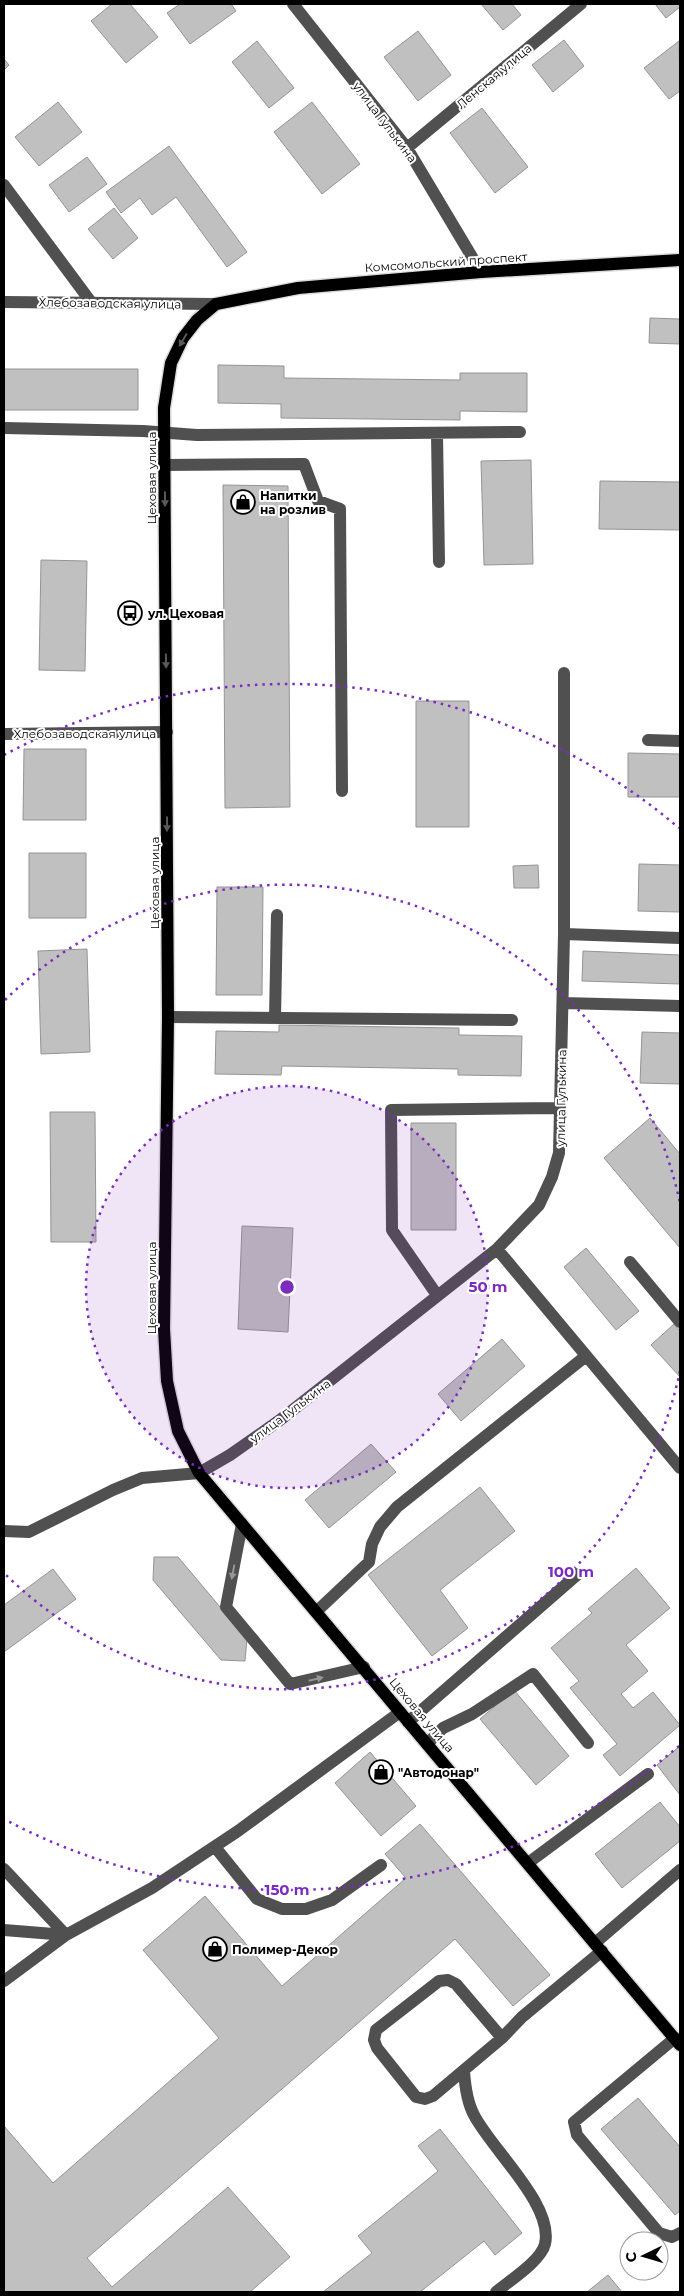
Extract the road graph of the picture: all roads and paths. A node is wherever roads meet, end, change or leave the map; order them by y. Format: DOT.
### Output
graph roads {
  1 [pos="293,4"];
  2 [pos="581,4"];
  3 [pos="407,148"];
  4 [pos="4,185"];
  5 [pos="680,260"];
  6 [pos="481,272"];
  7 [pos="4,302"];
  8 [pos="91,302"];
  9 [pos="216,304"];
  10 [pos="4,428"];
  11 [pos="164,432"];
  12 [pos="520,432"];
  13 [pos="437,434"];
  14 [pos="164,465"];
  15 [pos="439,562"];
  16 [pos="564,673"];
  17 [pos="167,732"];
  18 [pos="4,734"];
  19 [pos="648,740"];
  20 [pos="680,740"];
  21 [pos="342,791"];
  22 [pos="277,915"];
  23 [pos="564,934"];
  24 [pos="680,938"];
  25 [pos="563,1003"];
  26 [pos="680,1006"];
  27 [pos="168,1017"];
  28 [pos="276,1018"];
  29 [pos="512,1020"];
  30 [pos="560,1108"];
  31 [pos="497,1249"];
  32 [pos="630,1262"];
  33 [pos="437,1295"];
  34 [pos="680,1322"];
  35 [pos="586,1356"];
  36 [pos="680,1468"];
  37 [pos="200,1473"];
  38 [pos="242,1524"];
  39 [pos="4,1531"];
  40 [pos="578,1574"];
  41 [pos="317,1611"];
  42 [pos="364,1667"];
  43 [pos="404,1717"];
  44 [pos="588,1743"];
  45 [pos="427,1744"];
  46 [pos="648,1774"];
  47 [pos="215,1846"];
  48 [pos="528,1863"];
  49 [pos="381,1865"];
  50 [pos="4,1869"];
  51 [pos="680,1870"];
  52 [pos="4,1930"];
  53 [pos="66,1935"];
  54 [pos="598,1947"];
  55 [pos="4,1980"];
  56 [pos="502,2038"];
  57 [pos="678,2041"];
  58 [pos="464,2071"];
  59 [pos="680,2233"];
  60 [pos="496,2292"];
  1 -- 3 [label="street, улица Гулькина"];
  2 -- 3 [label="street, Ленская улица"];
  3 -- 6 [label="street, улица Гулькина"];
  4 -- 8 [label="street"];
  5 -- 6 [label="main road, Комсомольский проспект"];
  6 -- 9 [label="main road, Комсомольский проспект"];
  7 -- 8 [label="street, Хлебозаводская улица"];
  8 -- 9 [label="street, Хлебозаводская улица"];
  9 -- 11 [label="main road, Цеховая улица, one-way"];
  10 -- 11 [label="street"];
  11 -- 13 [label="street"];
  11 -- 14 [label="main road, Цеховая улица"];
  12 -- 13 [label="street"];
  13 -- 15 [label="street"];
  14 -- 17 [label="main road, Цеховая улица, one-way"];
  14 -- 21 [label="street"];
  16 -- 23 [label="street, улица Гулькина"];
  17 -- 18 [label="street, Хлебозаводская улица"];
  17 -- 27 [label="main road, Цеховая улица, one-way"];
  19 -- 20 [label="street"];
  22 -- 28 [label="street"];
  23 -- 24 [label="street"];
  23 -- 25 [label="street, улица Гулькина"];
  25 -- 26 [label="street"];
  25 -- 30 [label="street, улица Гулькина"];
  27 -- 28 [label="street"];
  27 -- 37 [label="main road, Цеховая улица"];
  28 -- 29 [label="street"];
  30 -- 31 [label="street, улица Гулькина"];
  30 -- 33 [label="street"];
  31 -- 33 [label="street, улица Гулькина"];
  31 -- 35 [label="street"];
  32 -- 34 [label="street"];
  33 -- 37 [label="street, улица Гулькина"];
  35 -- 36 [label="street"];
  35 -- 41 [label="street"];
  37 -- 38 [label="main road, Цеховая улица"];
  37 -- 39 [label="street"];
  38 -- 41 [label="main road, Цеховая улица"];
  38 -- 42 [label="street, one-way"];
  40 -- 43 [label="street"];
  41 -- 42 [label="main road, Цеховая улица"];
  42 -- 43 [label="main road, Цеховая улица"];
  43 -- 45 [label="main road, Цеховая улица"];
  43 -- 47 [label="street"];
  44 -- 45 [label="street"];
  45 -- 48 [label="main road, Цеховая улица"];
  46 -- 48 [label="street"];
  47 -- 49 [label="street"];
  47 -- 53 [label="street"];
  48 -- 54 [label="main road, Цеховая улица"];
  50 -- 53 [label="street"];
  51 -- 54 [label="street"];
  52 -- 53 [label="street"];
  53 -- 55 [label="street"];
  54 -- 56 [label="street"];
  54 -- 57 [label="main road, Цеховая улица"];
  56 -- 58 [label="street"];
  56 -- 58 [label="street"];
  57 -- 59 [label="street"];
  58 -- 60 [label="street"];
}
